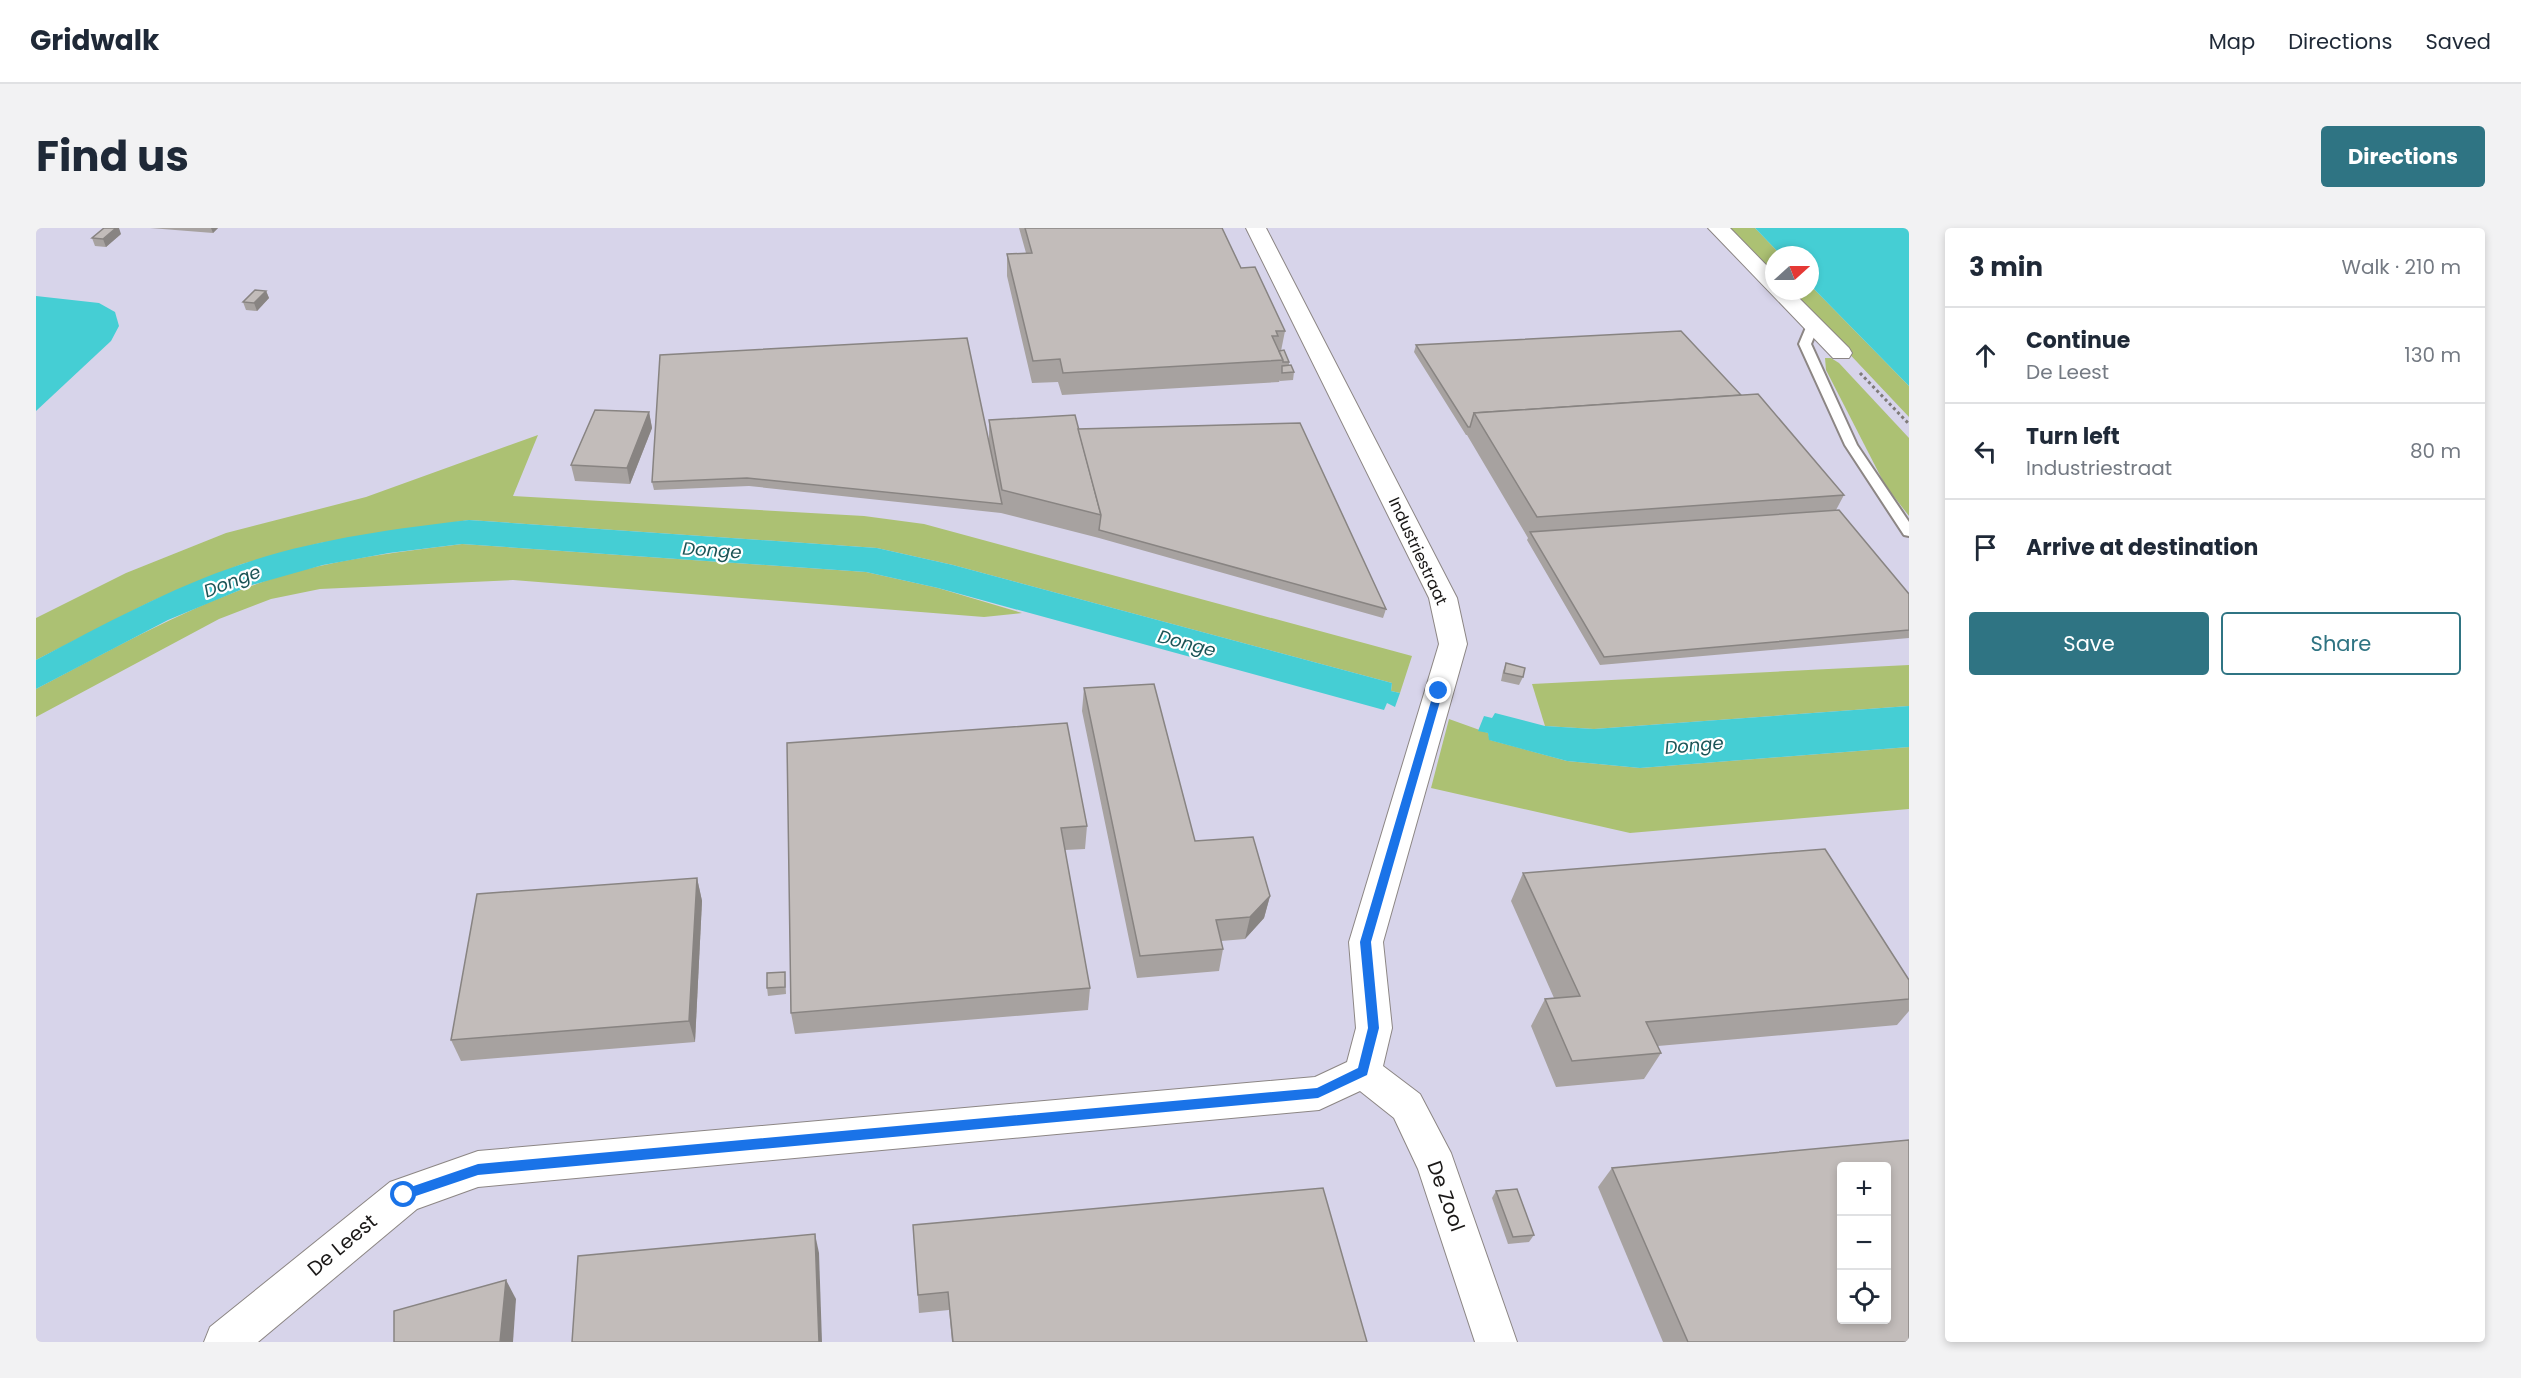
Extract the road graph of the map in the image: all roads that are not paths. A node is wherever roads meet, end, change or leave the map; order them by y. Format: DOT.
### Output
graph roads {
  1 [pos="1256,228"];
  2 [pos="1718,228"];
  3 [pos="1765,276"];
  4 [pos="1789,300"];
  5 [pos="1813,324"];
  6 [pos="1841,353"];
  7 [pos="1909,532"];
  8 [pos="1363,1072"];
  9 [pos="225,1342"];
  10 [pos="1496,1342"];
  1 -- 8 [label="street, Industriestraat"];
  2 -- 3 [label="street"];
  4 -- 5 [label="street"];
  5 -- 6 [label="street"];
  5 -- 7 [label="lane"];
  8 -- 9 [label="street, De Leest"];
  8 -- 10 [label="street, De Zool"];
}
